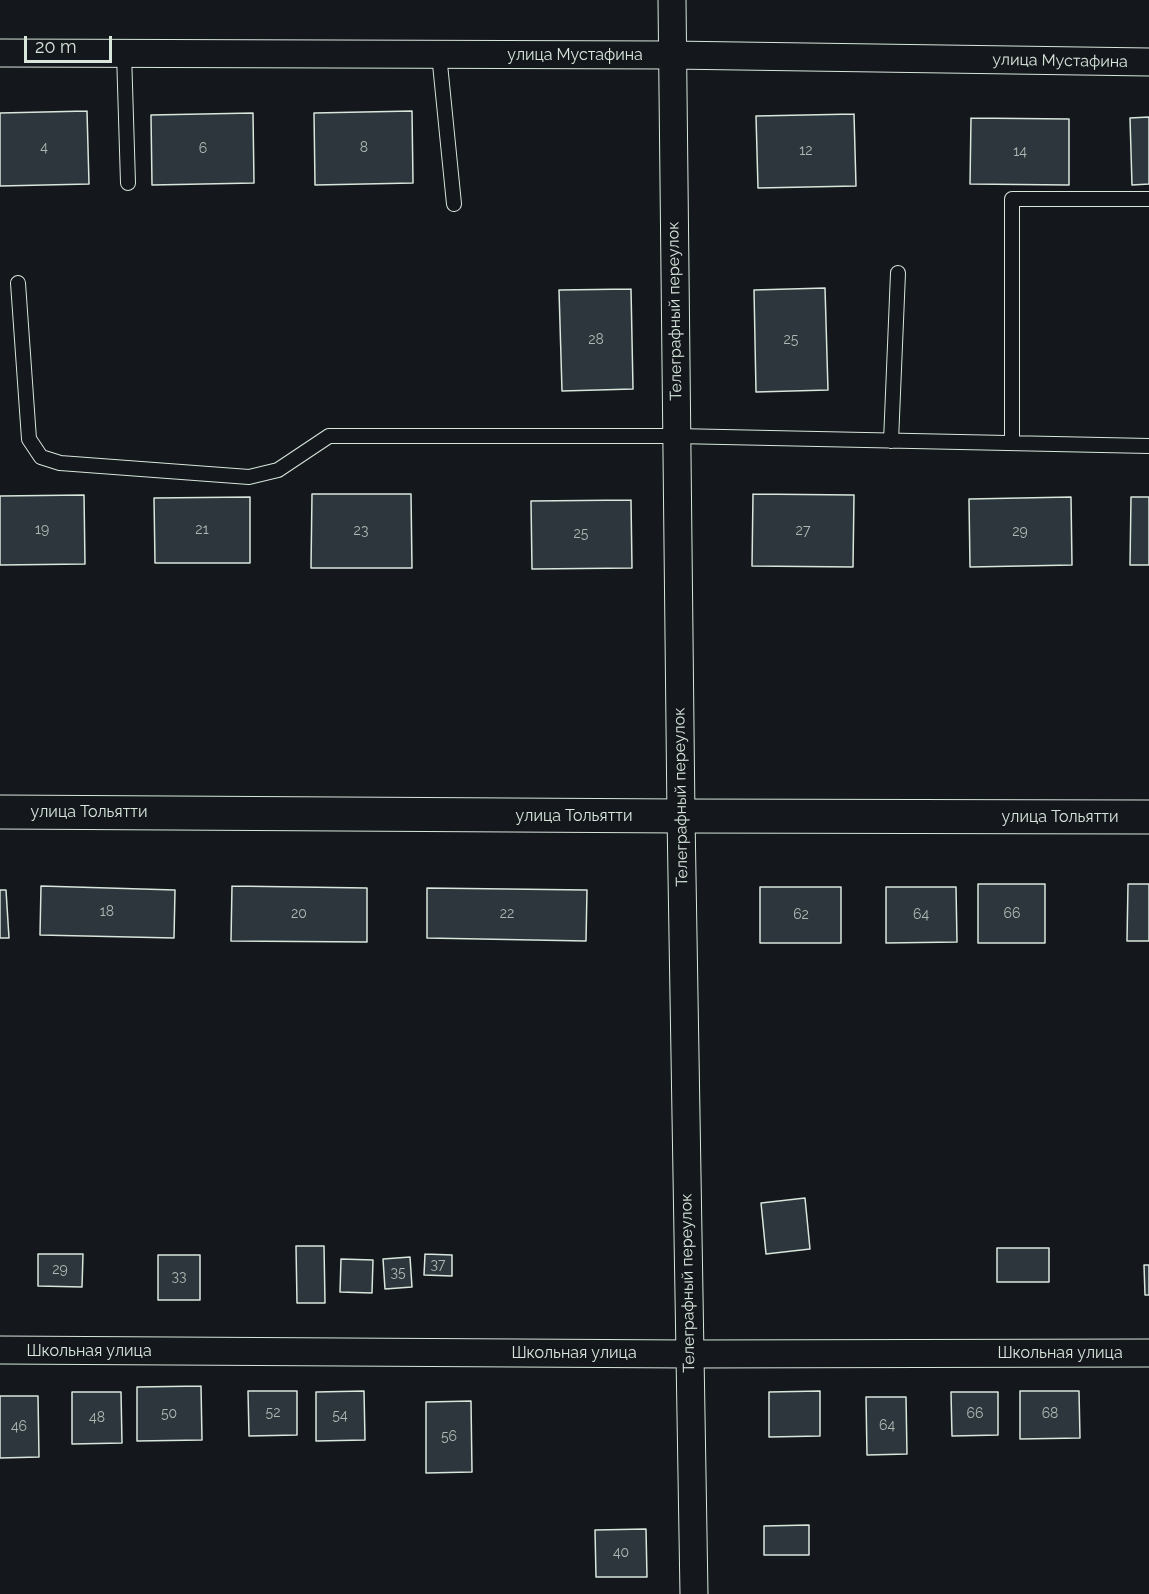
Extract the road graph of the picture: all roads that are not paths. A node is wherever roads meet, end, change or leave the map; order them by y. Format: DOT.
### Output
graph roads {
  1 [pos="672,0"];
  2 [pos="0,53"];
  3 [pos="124,53"];
  4 [pos="439,54"];
  5 [pos="671,55"];
  6 [pos="1149,62"];
  7 [pos="128,183"];
  8 [pos="1149,199"];
  9 [pos="454,204"];
  10 [pos="898,273"];
  11 [pos="18,283"];
  12 [pos="676,436"];
  13 [pos="891,441"];
  14 [pos="1012,443"];
  15 [pos="1149,446"];
  16 [pos="0,812"];
  17 [pos="681,816"];
  18 [pos="1149,817"];
  19 [pos="0,1350"];
  20 [pos="1149,1353"];
  21 [pos="689,1354"];
  22 [pos="693,1594"];
  1 -- 5 [label="street, Телеграфный переулок"];
  2 -- 3 [label="street, улица Мустафина"];
  3 -- 4 [label="street, улица Мустафина"];
  3 -- 7 [label="lane"];
  4 -- 5 [label="street, улица Мустафина"];
  4 -- 9 [label="lane"];
  5 -- 6 [label="street, улица Мустафина"];
  5 -- 12 [label="street, Телеграфный переулок"];
  8 -- 14 [label="lane"];
  10 -- 13 [label="lane"];
  11 -- 12 [label="lane"];
  12 -- 13 [label="lane"];
  12 -- 17 [label="street, Телеграфный переулок"];
  13 -- 14 [label="lane"];
  14 -- 15 [label="lane"];
  16 -- 17 [label="street, улица Тольятти"];
  17 -- 18 [label="street, улица Тольятти"];
  17 -- 21 [label="street, Телеграфный переулок"];
  19 -- 21 [label="street, Школьная улица"];
  20 -- 21 [label="street, Школьная улица"];
  21 -- 22 [label="street, Телеграфный переулок"];
}
